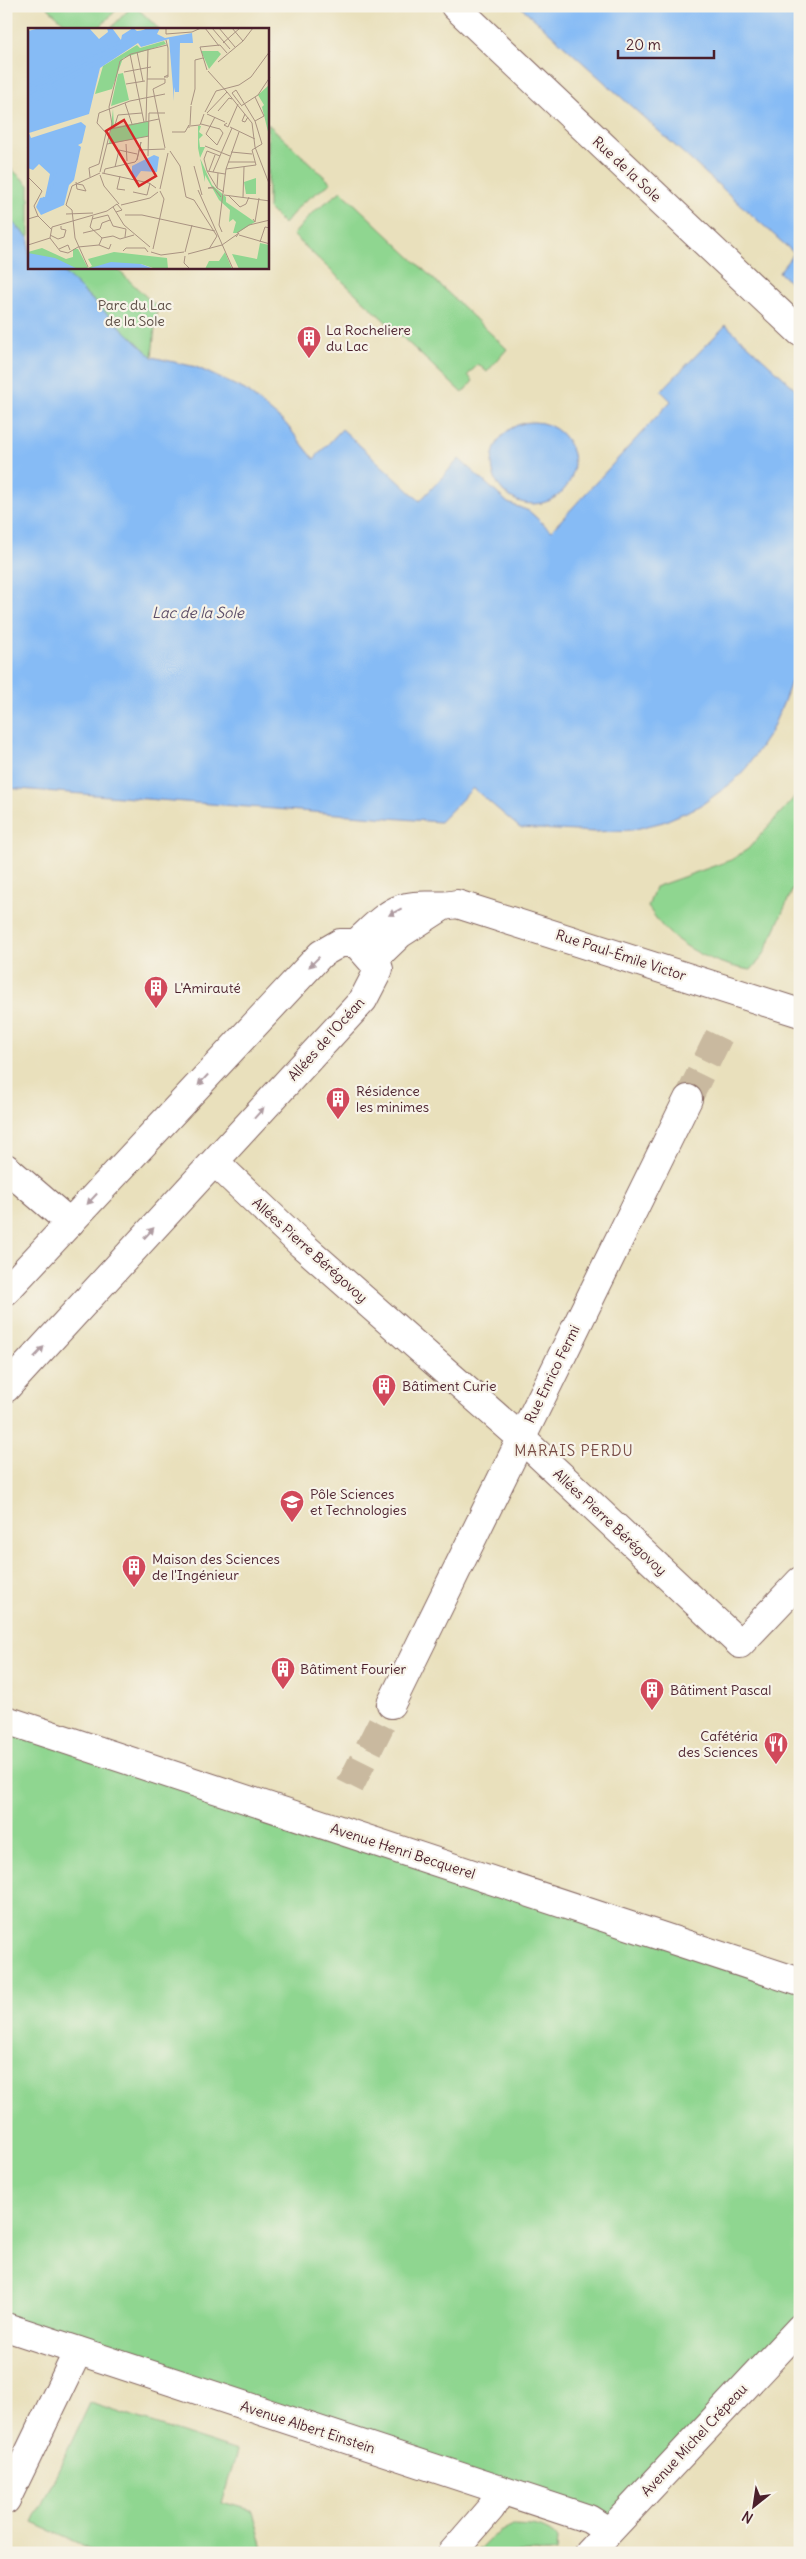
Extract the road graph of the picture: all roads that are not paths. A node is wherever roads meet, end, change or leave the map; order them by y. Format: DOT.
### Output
graph roads {
  1 [pos="454,6"];
  2 [pos="800,332"];
  3 [pos="365,951"];
  4 [pos="800,1013"];
  5 [pos="688,1099"];
  6 [pos="215,1162"];
  7 [pos="6,1168"];
  8 [pos="70,1223"];
  9 [pos="6,1291"];
  10 [pos="6,1388"];
  11 [pos="521,1438"];
  12 [pos="800,1581"];
  13 [pos="390,1704"];
  14 [pos="6,1720"];
  15 [pos="800,1982"];
  16 [pos="6,2327"];
  17 [pos="800,2328"];
  18 [pos="78,2351"];
  19 [pos="502,2491"];
  20 [pos="6,2500"];
  21 [pos="608,2531"];
  22 [pos="452,2553"];
  23 [pos="589,2553"];
  1 -- 2 [label="street, Rue de la Sole"];
  3 -- 4 [label="street, Rue Paul-Émile Victor"];
  6 -- 3 [label="street, Allées de l'Océan, one-way"];
  3 -- 8 [label="street, one-way"];
  5 -- 11 [label="street, Rue Enrico Fermi"];
  10 -- 6 [label="street, Allées de l'Océan, one-way"];
  6 -- 11 [label="street, Allées Pierre Bérégovoy"];
  7 -- 8 [label="street"];
  8 -- 9 [label="street"];
  11 -- 12 [label="street, Allées Pierre Bérégovoy"];
  11 -- 13 [label="street, Rue Enrico Fermi"];
  14 -- 15 [label="street, Avenue Henri Becquerel"];
  16 -- 18 [label="street, Avenue Albert Einstein"];
  17 -- 21 [label="street, Avenue Michel Crépeau"];
  18 -- 19 [label="street, Avenue Albert Einstein"];
  18 -- 20 [label="street"];
  19 -- 21 [label="street, Avenue Albert Einstein"];
  19 -- 22 [label="street"];
  21 -- 23 [label="street, Avenue Michel Crépeau"];
}
